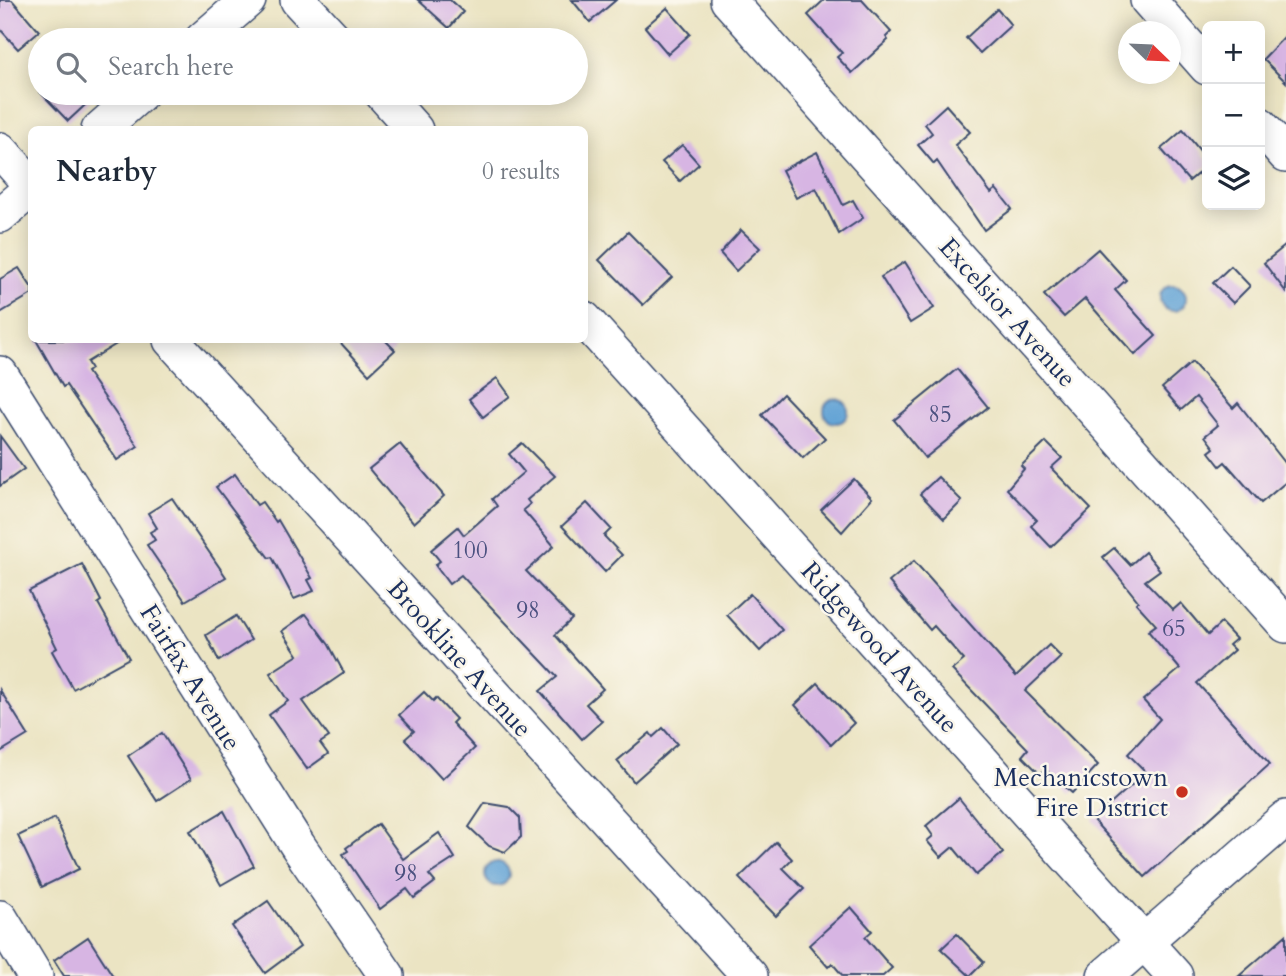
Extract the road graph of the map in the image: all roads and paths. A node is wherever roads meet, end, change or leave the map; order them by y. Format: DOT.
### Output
graph roads {
  1 [pos="248,0"];
  2 [pos="298,0"];
  3 [pos="728,0"];
  4 [pos="1151,1"];
  5 [pos="216,28"];
  6 [pos="324,28"];
  7 [pos="1202,60"];
  8 [pos="127,105"];
  9 [pos="393,105"];
  10 [pos="104,126"];
  11 [pos="411,126"];
  12 [pos="1265,131"];
  13 [pos="0,150"];
  14 [pos="1286,155"];
  15 [pos="28,182"];
  16 [pos="28,190"];
  17 [pos="0,215"];
  18 [pos="588,323"];
  19 [pos="174,343"];
  20 [pos="0,374"];
  21 [pos="1286,625"];
  22 [pos="1286,818"];
  23 [pos="0,918"];
  24 [pos="1144,942"];
  25 [pos="36,976"];
  26 [pos="387,976"];
  27 [pos="750,976"];
  28 [pos="1105,976"];
  29 [pos="1175,976"];
  1 -- 5 [label="street"];
  2 -- 6 [label="street"];
  3 -- 21 [label="street, Excelsior Avenue"];
  4 -- 7 [label="street"];
  8 -- 10 [label="street"];
  9 -- 11 [label="street"];
  12 -- 14 [label="street"];
  13 -- 15 [label="street"];
  16 -- 17 [label="street"];
  18 -- 24 [label="street, Ridgewood Avenue"];
  19 -- 27 [label="street, Brookline Avenue"];
  20 -- 26 [label="street, Fairfax Avenue"];
  22 -- 24 [label="street"];
  23 -- 25 [label="street"];
  24 -- 28 [label="street"];
  24 -- 29 [label="street, Ridgewood Avenue"];
}
